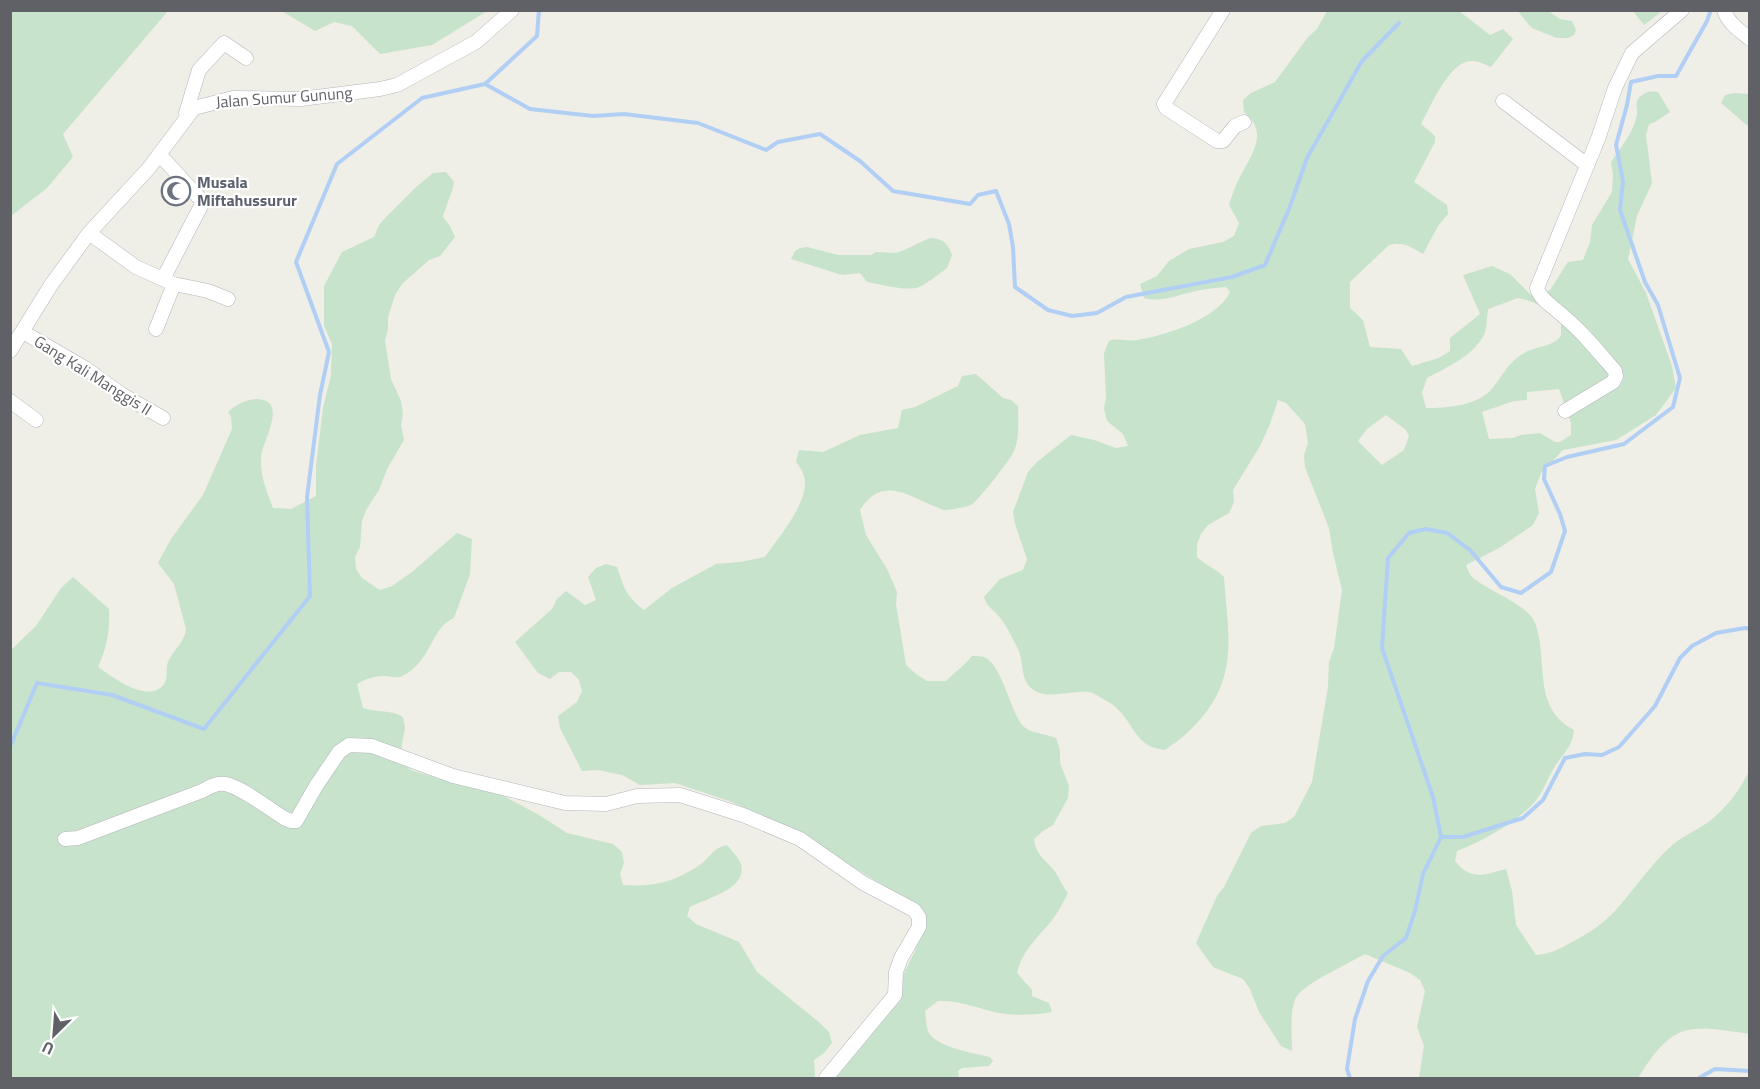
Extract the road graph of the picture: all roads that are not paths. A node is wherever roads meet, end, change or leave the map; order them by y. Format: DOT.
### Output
graph roads {
  1 [pos="512,10"];
  2 [pos="1682,10"];
  3 [pos="1724,12"];
  4 [pos="1216,13"];
  5 [pos="1749,39"];
  6 [pos="246,58"];
  7 [pos="1503,101"];
  8 [pos="184,118"];
  9 [pos="1244,122"];
  10 [pos="159,154"];
  11 [pos="1587,165"];
  12 [pos="89,233"];
  13 [pos="168,281"];
  14 [pos="228,299"];
  15 [pos="156,329"];
  16 [pos="23,332"];
  17 [pos="10,351"];
  18 [pos="10,401"];
  19 [pos="1565,411"];
  20 [pos="163,418"];
  21 [pos="36,420"];
  22 [pos="65,839"];
  23 [pos="826,1078"];
  1 -- 8 [label="street, Jalan Sumur Gunung"];
  2 -- 11 [label="street"];
  3 -- 5 [label="street"];
  4 -- 9 [label="street"];
  6 -- 8 [label="street"];
  7 -- 11 [label="street"];
  8 -- 10 [label="street, Jalan Sumur Gunung"];
  10 -- 12 [label="street, Jalan Sumur Gunung"];
  10 -- 13 [label="street"];
  11 -- 19 [label="street"];
  12 -- 13 [label="street"];
  12 -- 16 [label="street, Jalan Sumur Gunung"];
  13 -- 14 [label="street"];
  13 -- 15 [label="street"];
  16 -- 17 [label="street, Jalan Sumur Gunung"];
  16 -- 20 [label="street, Gang Kali Manggis II"];
  18 -- 21 [label="street"];
  22 -- 23 [label="street"];
}
